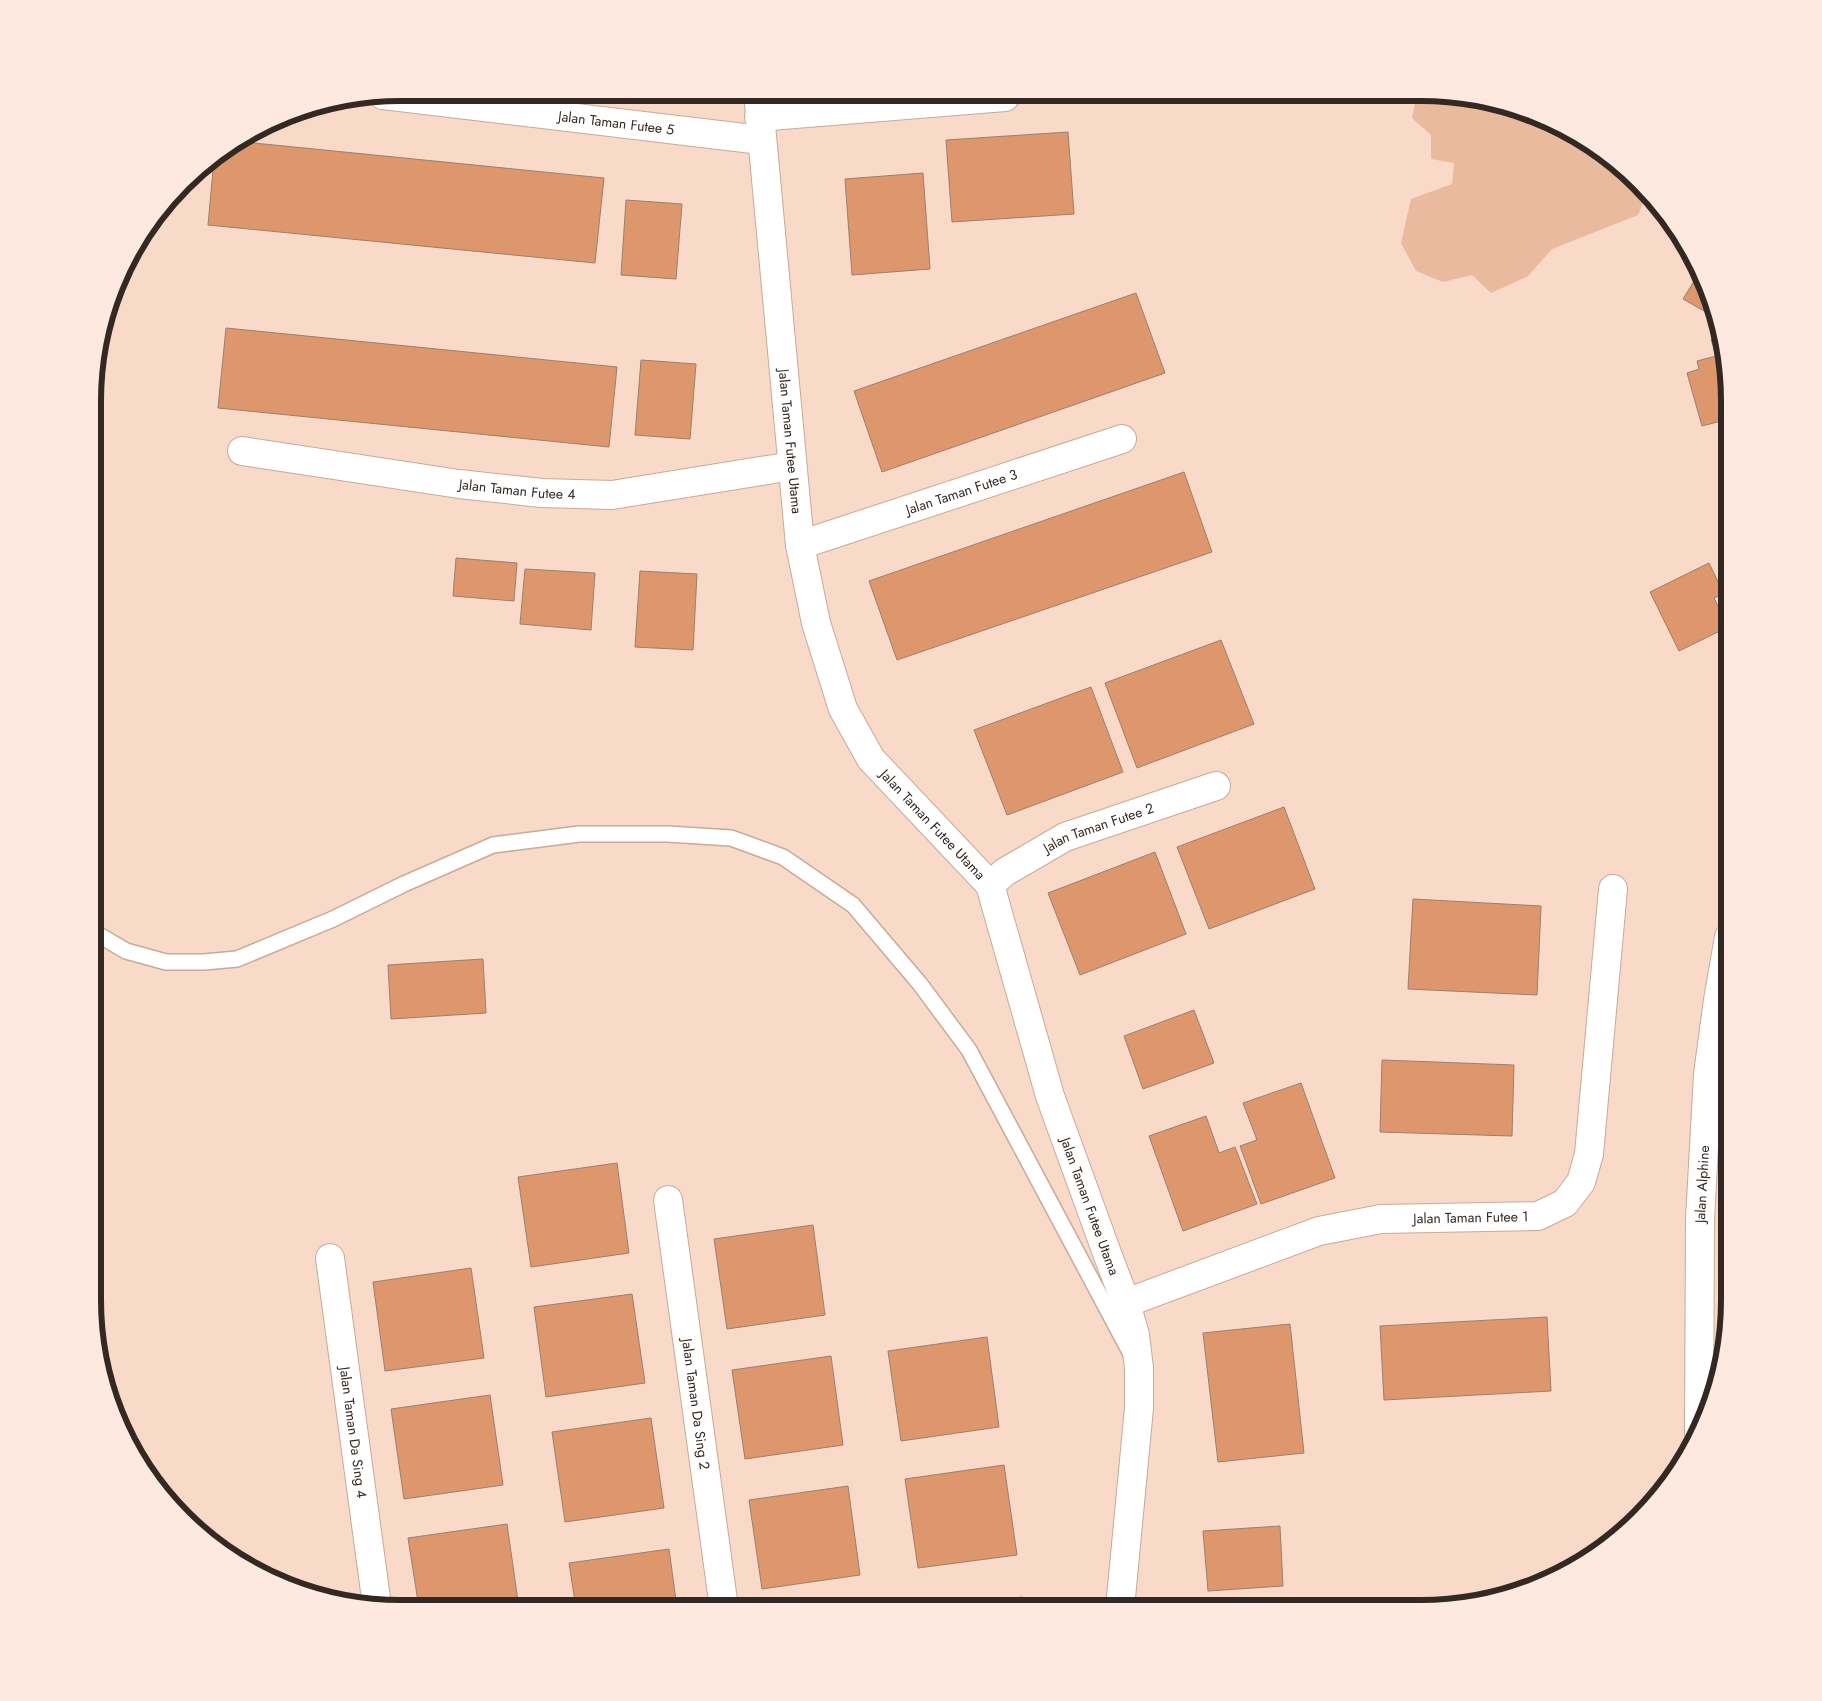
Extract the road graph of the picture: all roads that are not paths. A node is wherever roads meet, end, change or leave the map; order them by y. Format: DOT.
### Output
graph roads {
  1 [pos="477,101"];
  2 [pos="953,101"];
  3 [pos="759,116"];
  4 [pos="1122,439"];
  5 [pos="242,450"];
  6 [pos="792,466"];
  7 [pos="800,545"];
  8 [pos="1216,786"];
  9 [pos="990,885"];
  10 [pos="1613,889"];
  11 [pos="101,936"];
  12 [pos="1721,983"];
  13 [pos="668,1200"];
  14 [pos="330,1258"];
  15 [pos="1126,1303"];
  16 [pos="1139,1368"];
  17 [pos="1699,1412"];
  18 [pos="376,1598"];
  19 [pos="723,1600"];
  20 [pos="1121,1600"];
  1 -- 3 [label="street, Jalan Taman Futee 5"];
  2 -- 3 [label="street, Jalan Taman Futee 5"];
  3 -- 6 [label="street, Jalan Taman Futee Utama"];
  4 -- 7 [label="street, Jalan Taman Futee 3"];
  5 -- 6 [label="street, Jalan Taman Futee 4"];
  6 -- 7 [label="street, Jalan Taman Futee Utama"];
  7 -- 9 [label="street, Jalan Taman Futee Utama"];
  8 -- 9 [label="street, Jalan Taman Futee 2"];
  9 -- 15 [label="street, Jalan Taman Futee Utama"];
  10 -- 15 [label="street, Jalan Taman Futee 1"];
  11 -- 16 [label="lane"];
  12 -- 17 [label="street, Jalan Alphine"];
  13 -- 19 [label="street, Jalan Taman Da Sing 2"];
  14 -- 18 [label="street, Jalan Taman Da Sing 4"];
  15 -- 16 [label="street, Jalan Taman Futee Utama"];
  16 -- 20 [label="street, Jalan Taman Futee Utama"];
}
